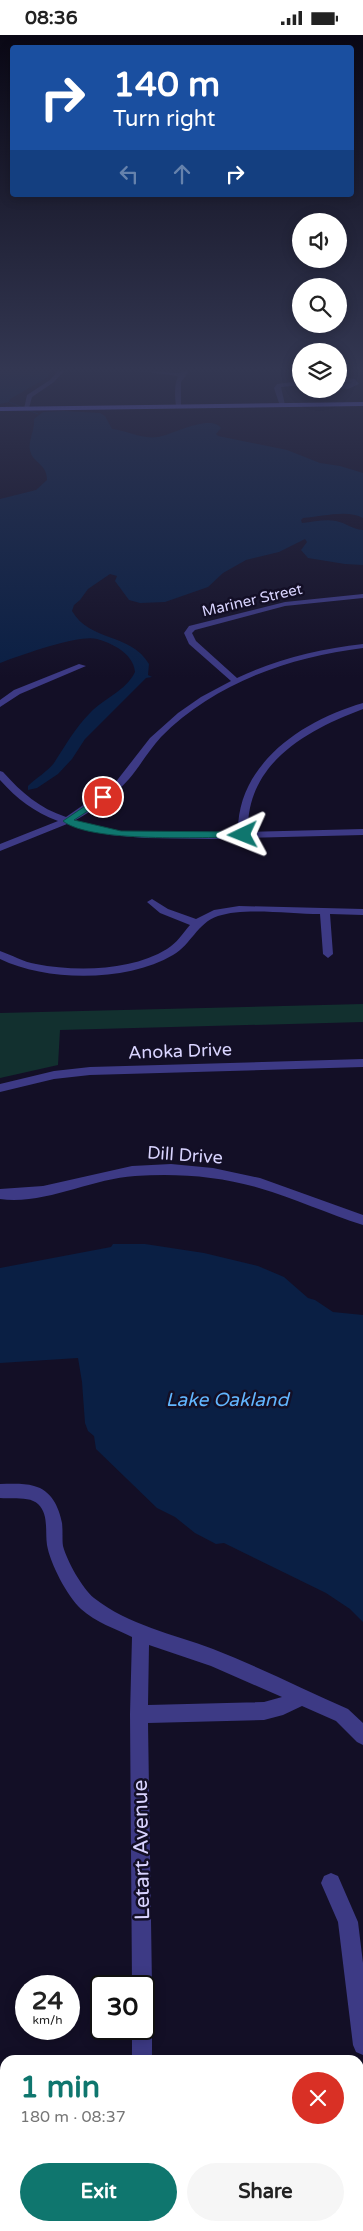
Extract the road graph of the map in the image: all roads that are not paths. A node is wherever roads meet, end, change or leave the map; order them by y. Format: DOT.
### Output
graph roads {
  1 [pos="363,596"];
  2 [pos="363,646"];
  3 [pos="82,666"];
  4 [pos="236,681"];
  5 [pos="0,704"];
  6 [pos="363,707"];
  7 [pos="0,774"];
  8 [pos="67,821"];
  9 [pos="363,832"];
  10 [pos="243,835"];
  11 [pos="0,849"];
  12 [pos="152,902"];
  13 [pos="326,911"];
  14 [pos="363,912"];
  15 [pos="196,923"];
  16 [pos="328,954"];
  17 [pos="0,955"];
  18 [pos="363,1063"];
  19 [pos="0,1088"];
  20 [pos="0,1194"];
  21 [pos="363,1220"];
  22 [pos="0,1491"];
  23 [pos="141,1632"];
  24 [pos="302,1697"];
  25 [pos="139,1714"];
  26 [pos="363,1736"];
  27 [pos="331,1883"];
  28 [pos="142,1975"];
  29 [pos="142,2040"];
  30 [pos="363,2045"];
  31 [pos="142,2055"];
  1 -- 4 [label="street, Mariner Street"];
  2 -- 4 [label="street"];
  3 -- 5 [label="street"];
  4 -- 8 [label="street"];
  6 -- 10 [label="street"];
  7 -- 8 [label="street"];
  8 -- 10 [label="street"];
  8 -- 11 [label="street"];
  9 -- 10 [label="street"];
  12 -- 15 [label="street"];
  13 -- 14 [label="street"];
  13 -- 15 [label="street"];
  13 -- 16 [label="street"];
  15 -- 17 [label="street"];
  18 -- 19 [label="street, Anoka Drive"];
  20 -- 21 [label="street, Dill Drive"];
  22 -- 23 [label="street"];
  23 -- 24 [label="street"];
  23 -- 25 [label="street, Letart Avenue"];
  24 -- 25 [label="street"];
  24 -- 26 [label="street"];
  25 -- 28 [label="street, Letart Avenue"];
  27 -- 30 [label="street"];
  29 -- 31 [label="street"];
}
